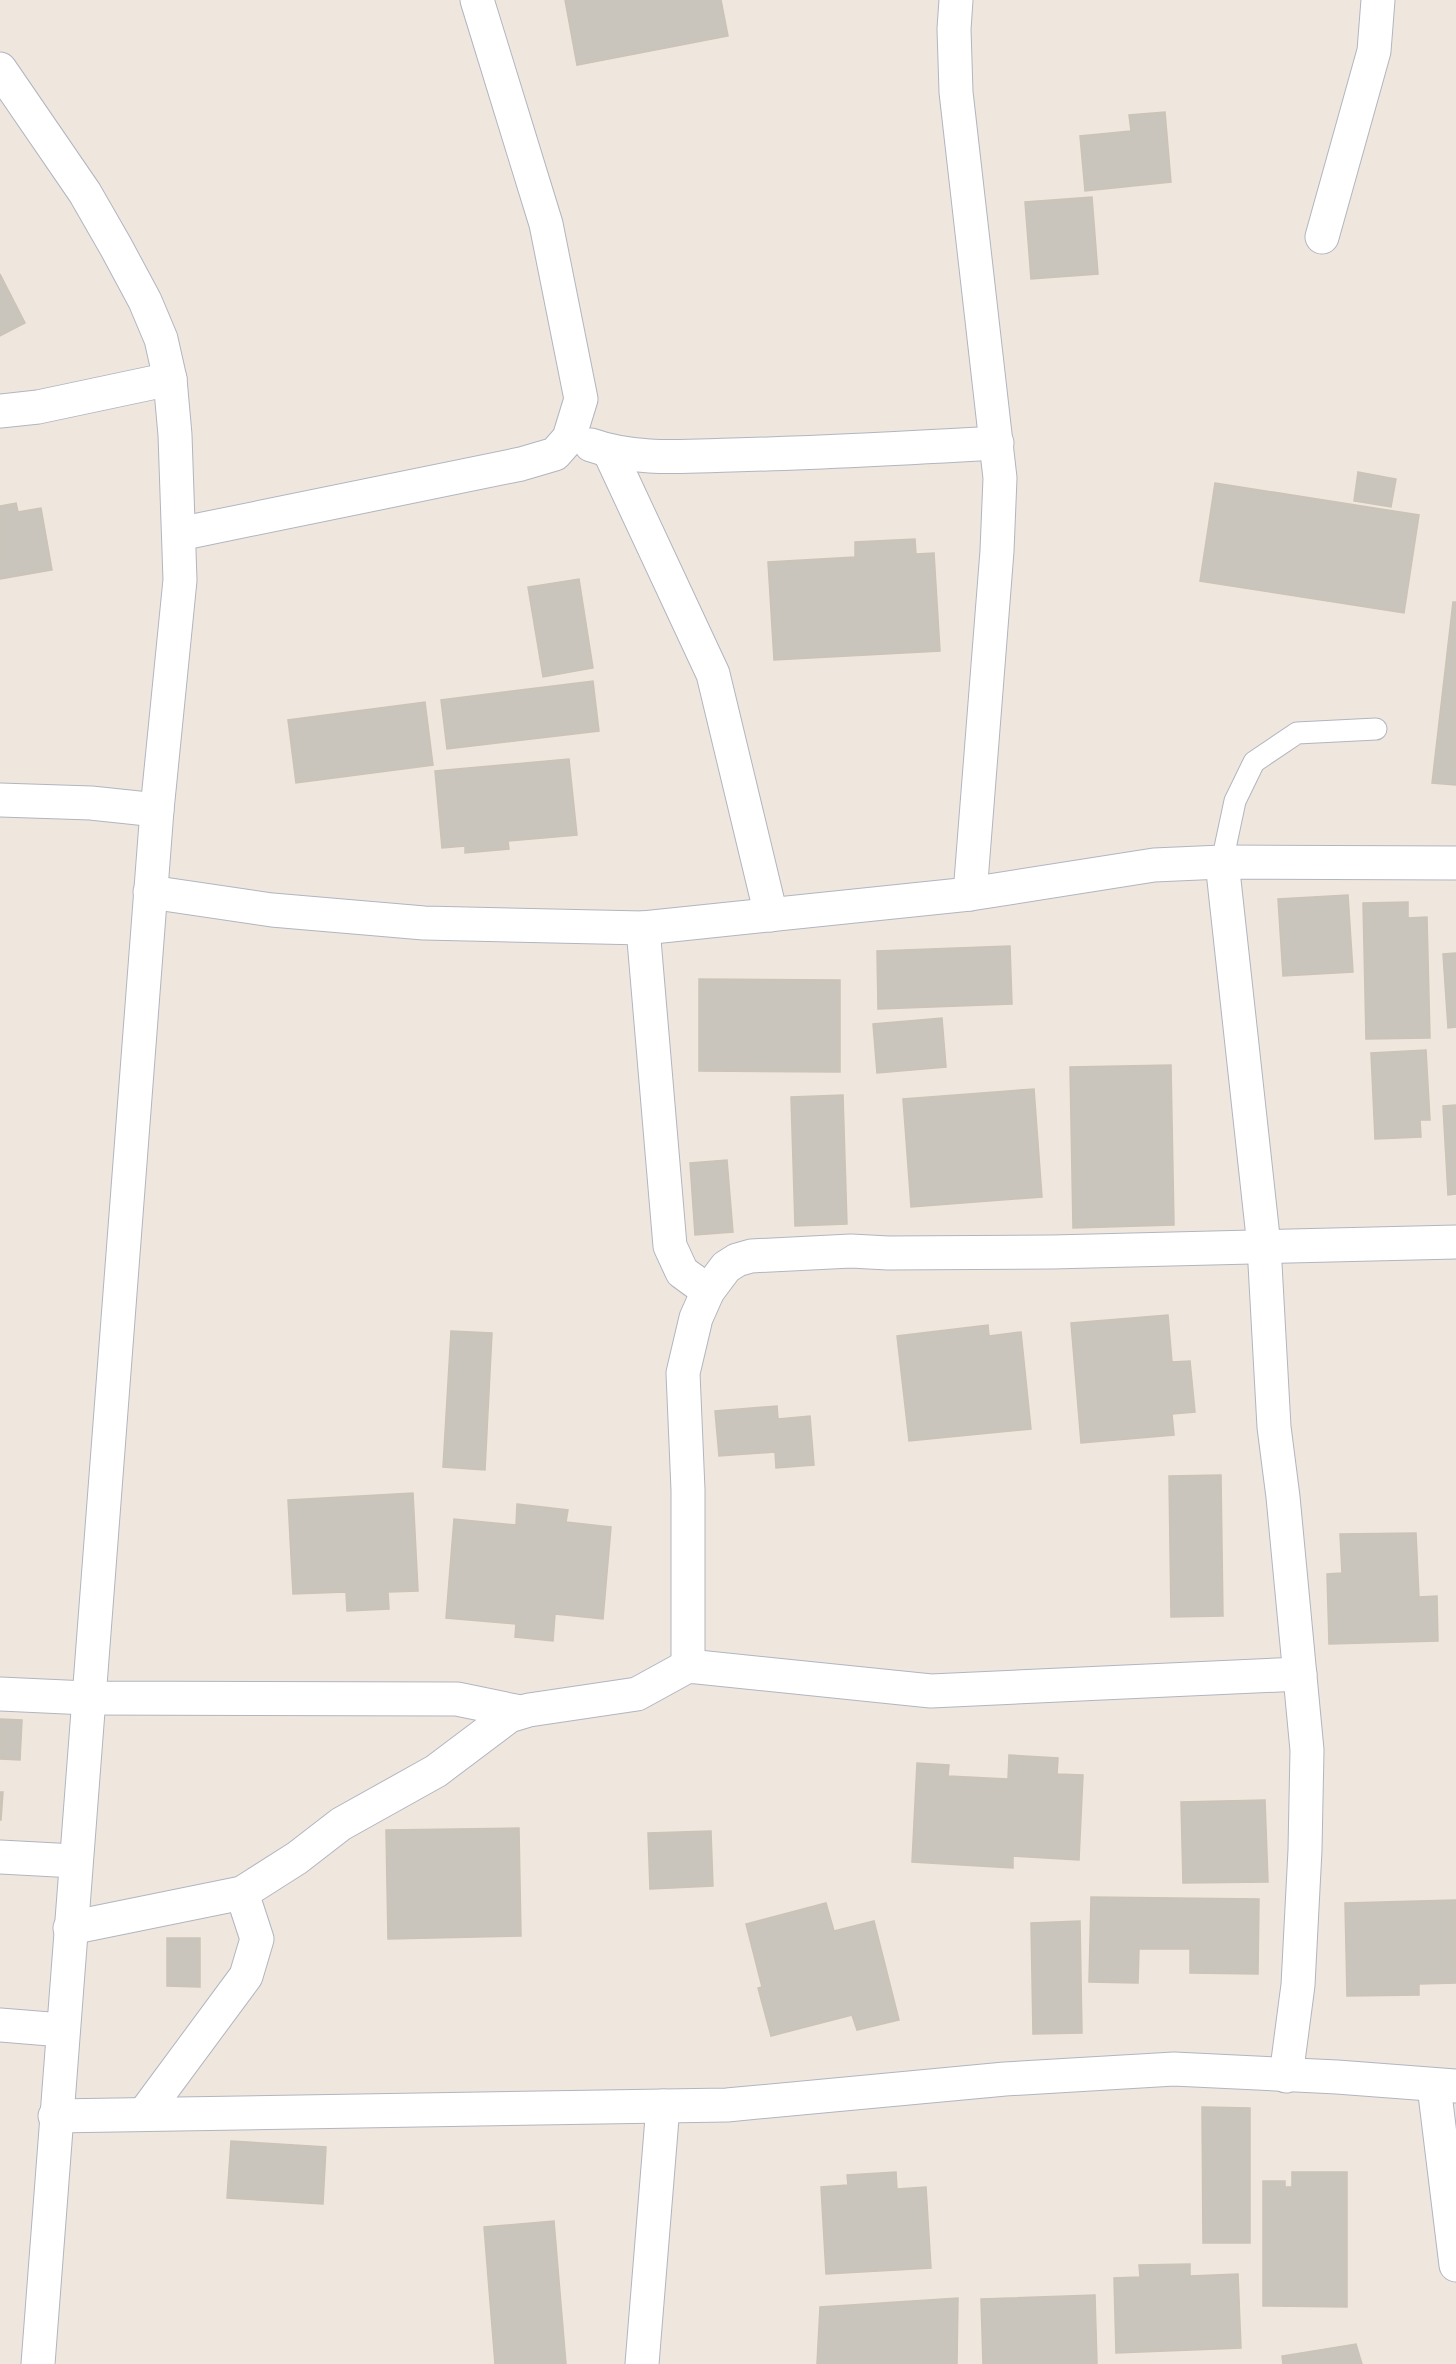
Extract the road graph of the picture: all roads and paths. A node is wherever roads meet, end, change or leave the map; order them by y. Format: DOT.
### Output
graph roads {
  1 [pos="477,0"];
  2 [pos="956,0"];
  3 [pos="1378,0"];
  4 [pos="0,69"];
  5 [pos="1322,237"];
  6 [pos="170,379"];
  7 [pos="0,411"];
  8 [pos="569,438"];
  9 [pos="998,443"];
  10 [pos="609,452"];
  11 [pos="179,534"];
  12 [pos="1376,729"];
  13 [pos="0,800"];
  14 [pos="157,810"];
  15 [pos="1222,862"];
  16 [pos="1456,863"];
  17 [pos="150,892"];
  18 [pos="970,894"];
  19 [pos="771,915"];
  20 [pos="643,928"];
  21 [pos="1456,1242"];
  22 [pos="1264,1246"];
  23 [pos="708,1291"];
  24 [pos="688,1666"];
  25 [pos="1300,1674"];
  26 [pos="0,1694"];
  27 [pos="87,1698"];
  28 [pos="520,1712"];
  29 [pos="0,1857"];
  30 [pos="75,1861"];
  31 [pos="242,1893"];
  32 [pos="70,1928"];
  33 [pos="0,2025"];
  34 [pos="62,2030"];
  35 [pos="1286,2076"];
  36 [pos="1445,2086"];
  37 [pos="663,2106"];
  38 [pos="144,2114"];
  39 [pos="55,2116"];
  40 [pos="1456,2265"];
  41 [pos="38,2364"];
  42 [pos="642,2364"];
  1 -- 8 [label="street"];
  2 -- 9 [label="street"];
  3 -- 5 [label="street"];
  4 -- 6 [label="street"];
  6 -- 7 [label="street"];
  6 -- 11 [label="street"];
  8 -- 10 [label="street"];
  8 -- 11 [label="street"];
  9 -- 10 [label="street"];
  9 -- 18 [label="street"];
  10 -- 19 [label="street"];
  11 -- 14 [label="street"];
  12 -- 15 [label="lane"];
  13 -- 14 [label="street"];
  14 -- 17 [label="street"];
  15 -- 16 [label="street"];
  15 -- 18 [label="street"];
  15 -- 22 [label="street"];
  17 -- 20 [label="street"];
  17 -- 27 [label="street"];
  18 -- 19 [label="street"];
  19 -- 20 [label="street"];
  20 -- 23 [label="street"];
  21 -- 22 [label="street"];
  22 -- 23 [label="street"];
  22 -- 25 [label="street"];
  23 -- 24 [label="street"];
  24 -- 25 [label="street"];
  24 -- 28 [label="street"];
  25 -- 35 [label="street"];
  26 -- 27 [label="street"];
  27 -- 28 [label="street"];
  27 -- 30 [label="street"];
  28 -- 31 [label="street"];
  29 -- 30 [label="street"];
  30 -- 32 [label="street"];
  31 -- 32 [label="street"];
  31 -- 38 [label="street"];
  32 -- 34 [label="street"];
  33 -- 34 [label="street"];
  34 -- 39 [label="street"];
  35 -- 36 [label="street"];
  35 -- 37 [label="street"];
  36 -- 40 [label="street"];
  37 -- 38 [label="street"];
  37 -- 42 [label="street"];
  38 -- 39 [label="street"];
  39 -- 41 [label="street"];
}
